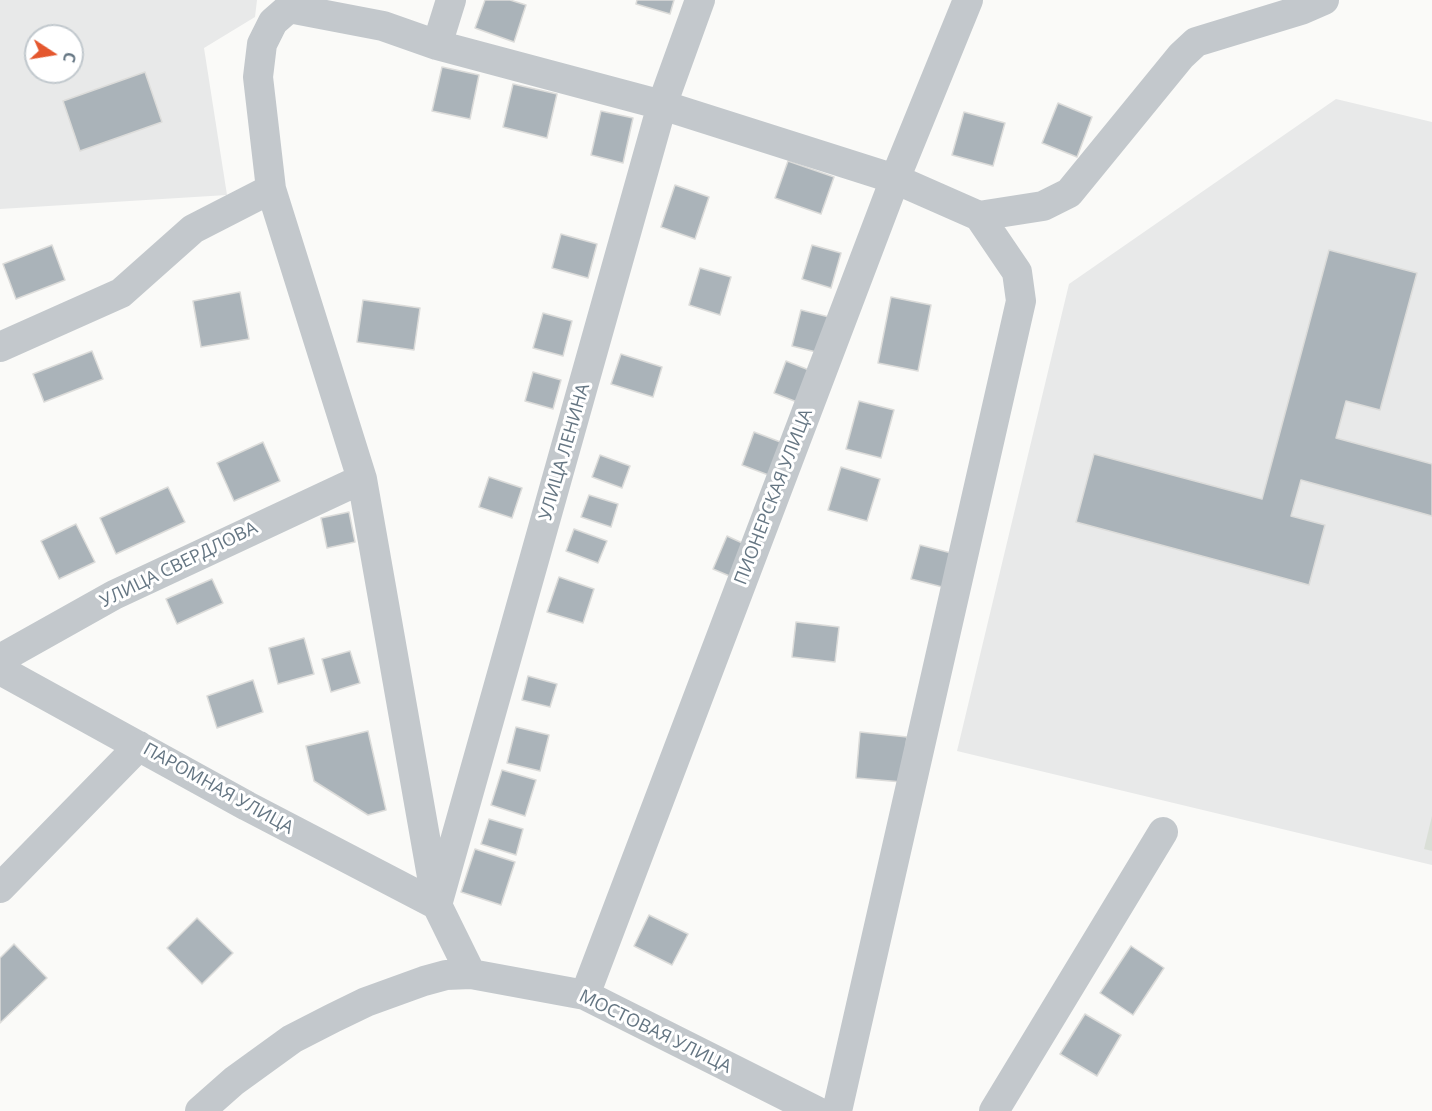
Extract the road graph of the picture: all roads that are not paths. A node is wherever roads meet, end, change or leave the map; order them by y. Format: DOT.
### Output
graph roads {
  1 [pos="451,0"];
  2 [pos="700,0"];
  3 [pos="968,0"];
  4 [pos="1324,0"];
  5 [pos="289,4"];
  6 [pos="437,45"];
  7 [pos="662,105"];
  8 [pos="895,179"];
  9 [pos="271,189"];
  10 [pos="980,216"];
  11 [pos="0,347"];
  12 [pos="362,479"];
  13 [pos="0,659"];
  14 [pos="0,670"];
  15 [pos="139,746"];
  16 [pos="1163,832"];
  17 [pos="0,888"];
  18 [pos="437,905"];
  19 [pos="471,974"];
  20 [pos="585,995"];
  21 [pos="200,1111"];
  22 [pos="816,1111"];
  23 [pos="837,1111"];
  24 [pos="994,1111"];
  1 -- 6 [label="street"];
  2 -- 7 [label="street, УЛИЦА ЛЕНИНА"];
  3 -- 8 [label="street, ПИОНЕРСКАЯ УЛИЦА"];
  4 -- 10 [label="street"];
  5 -- 6 [label="street"];
  5 -- 9 [label="street"];
  6 -- 7 [label="street"];
  7 -- 8 [label="street"];
  7 -- 18 [label="street, УЛИЦА ЛЕНИНА"];
  8 -- 10 [label="street"];
  8 -- 20 [label="street, ПИОНЕРСКАЯ УЛИЦА"];
  9 -- 11 [label="street"];
  9 -- 12 [label="street"];
  10 -- 23 [label="street"];
  12 -- 13 [label="street, УЛИЦА СВЕРДЛОВА"];
  12 -- 18 [label="street"];
  14 -- 15 [label="street, ПАРОМНАЯ УЛИЦА"];
  15 -- 17 [label="street"];
  15 -- 18 [label="street, ПАРОМНАЯ УЛИЦА"];
  16 -- 24 [label="street"];
  18 -- 19 [label="street"];
  19 -- 20 [label="street, МОСТОВАЯ УЛИЦА"];
  19 -- 21 [label="street, МОСТОВАЯ УЛИЦА"];
  20 -- 22 [label="street, МОСТОВАЯ УЛИЦА"];
}
